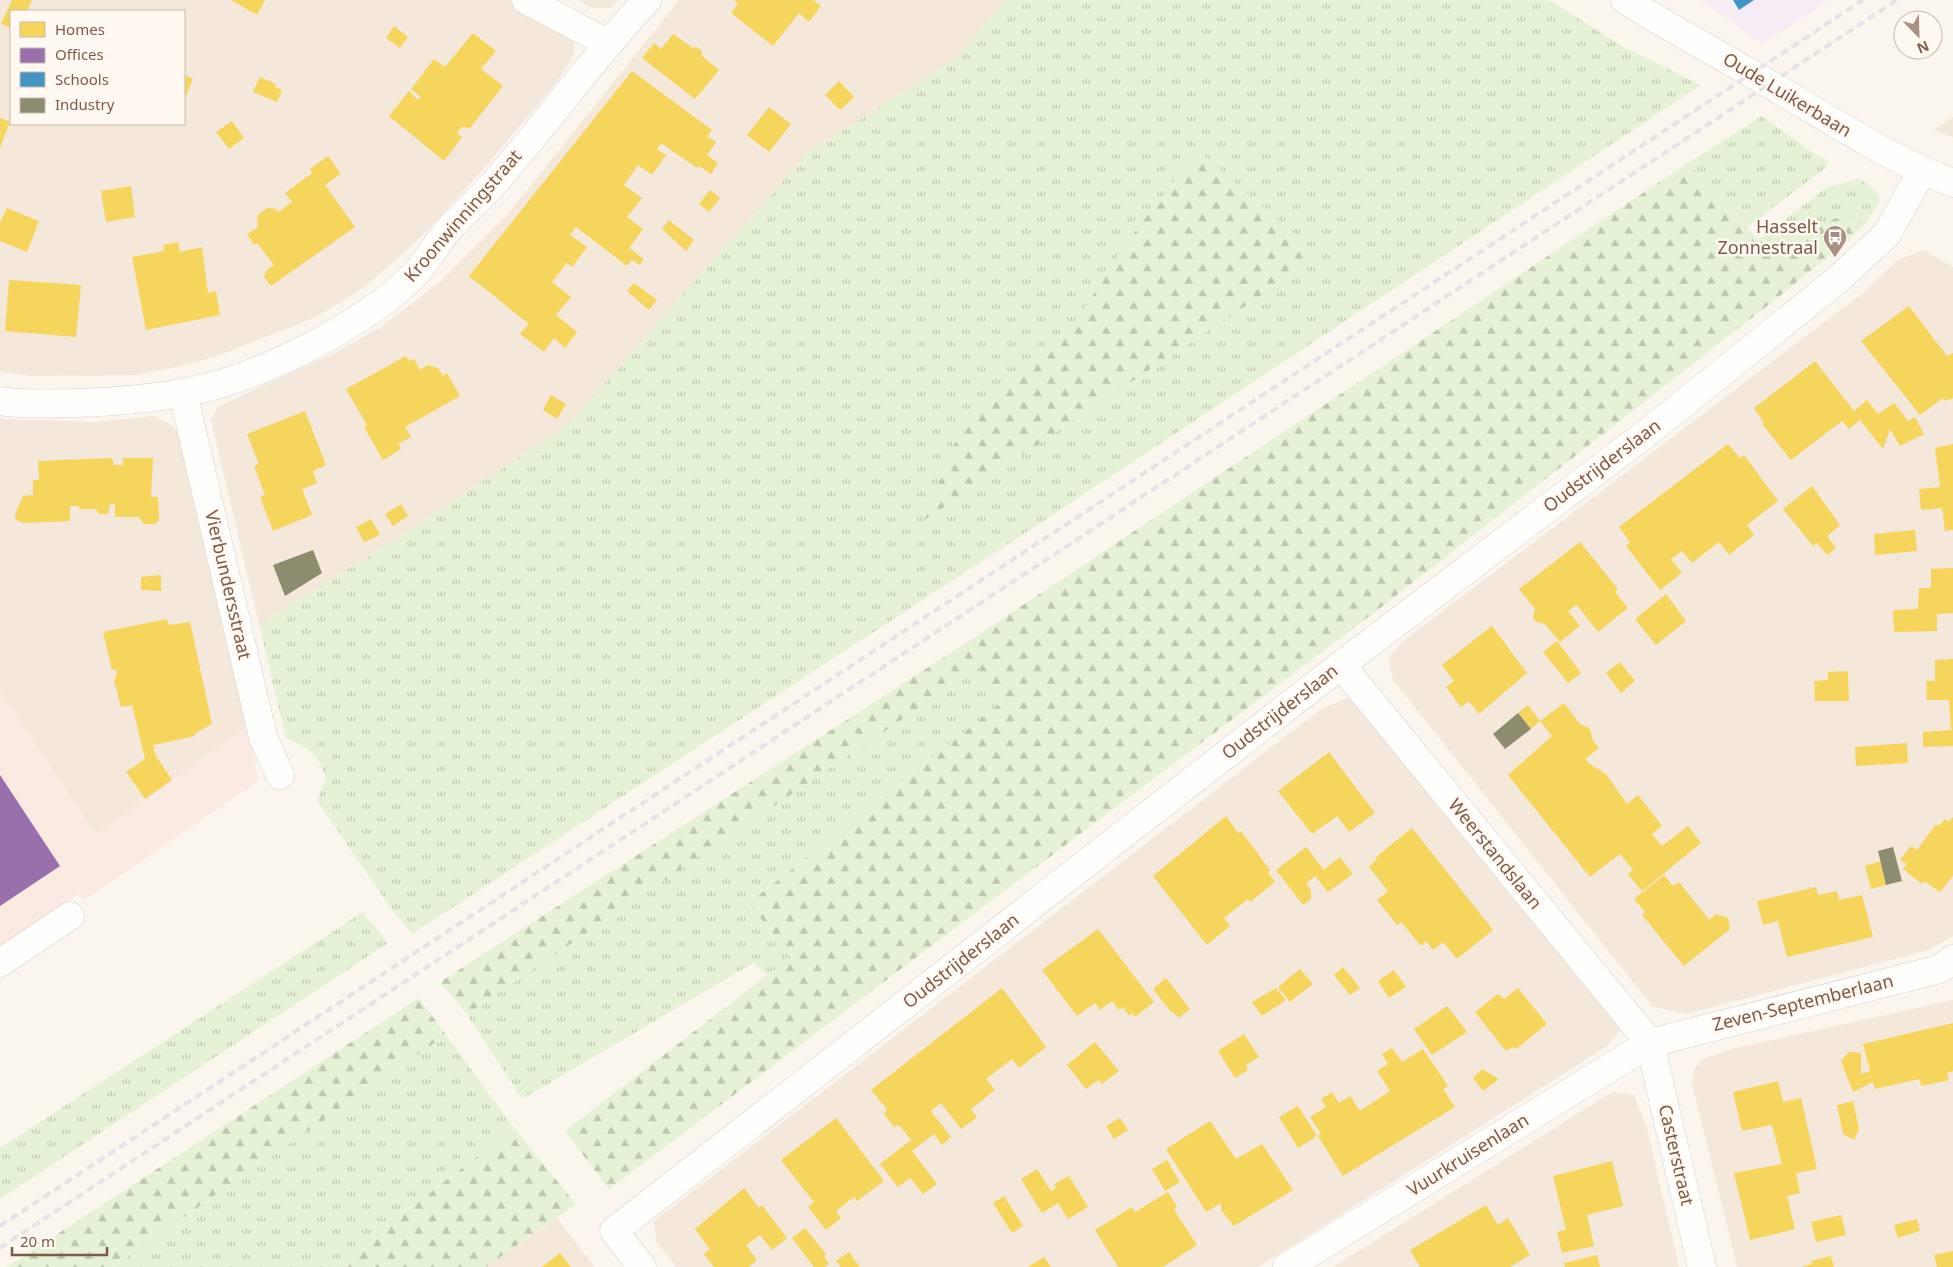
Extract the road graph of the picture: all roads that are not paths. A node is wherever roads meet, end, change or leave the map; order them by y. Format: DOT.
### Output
graph roads {
  1 [pos="526,0"];
  2 [pos="647,0"];
  3 [pos="1625,0"];
  4 [pos="607,43"];
  5 [pos="1922,171"];
  6 [pos="1953,183"];
  7 [pos="183,393"];
  8 [pos="0,401"];
  9 [pos="1340,665"];
  10 [pos="280,774"];
  11 [pos="70,916"];
  12 [pos="1953,959"];
  13 [pos="0,963"];
  14 [pos="1650,1043"];
  15 [pos="642,1267"];
  16 [pos="1287,1267"];
  17 [pos="1702,1267"];
  1 -- 4 [label="street"];
  2 -- 4 [label="street, Kroonwinningstraat"];
  3 -- 5 [label="street, Oude Luikerbaan"];
  4 -- 7 [label="street, Kroonwinningstraat"];
  5 -- 6 [label="street, Oude Luikerbaan"];
  5 -- 9 [label="street, Oudstrijderslaan"];
  7 -- 8 [label="street, Kroonwinningstraat"];
  7 -- 10 [label="street, Vierbundersstraat"];
  9 -- 14 [label="street, Weerstandslaan"];
  9 -- 15 [label="street, Oudstrijderslaan"];
  11 -- 13 [label="street"];
  12 -- 14 [label="street, Zeven-Septemberlaan"];
  14 -- 16 [label="street, Vuurkruisenlaan"];
  14 -- 17 [label="street, Casterstraat"];
}
